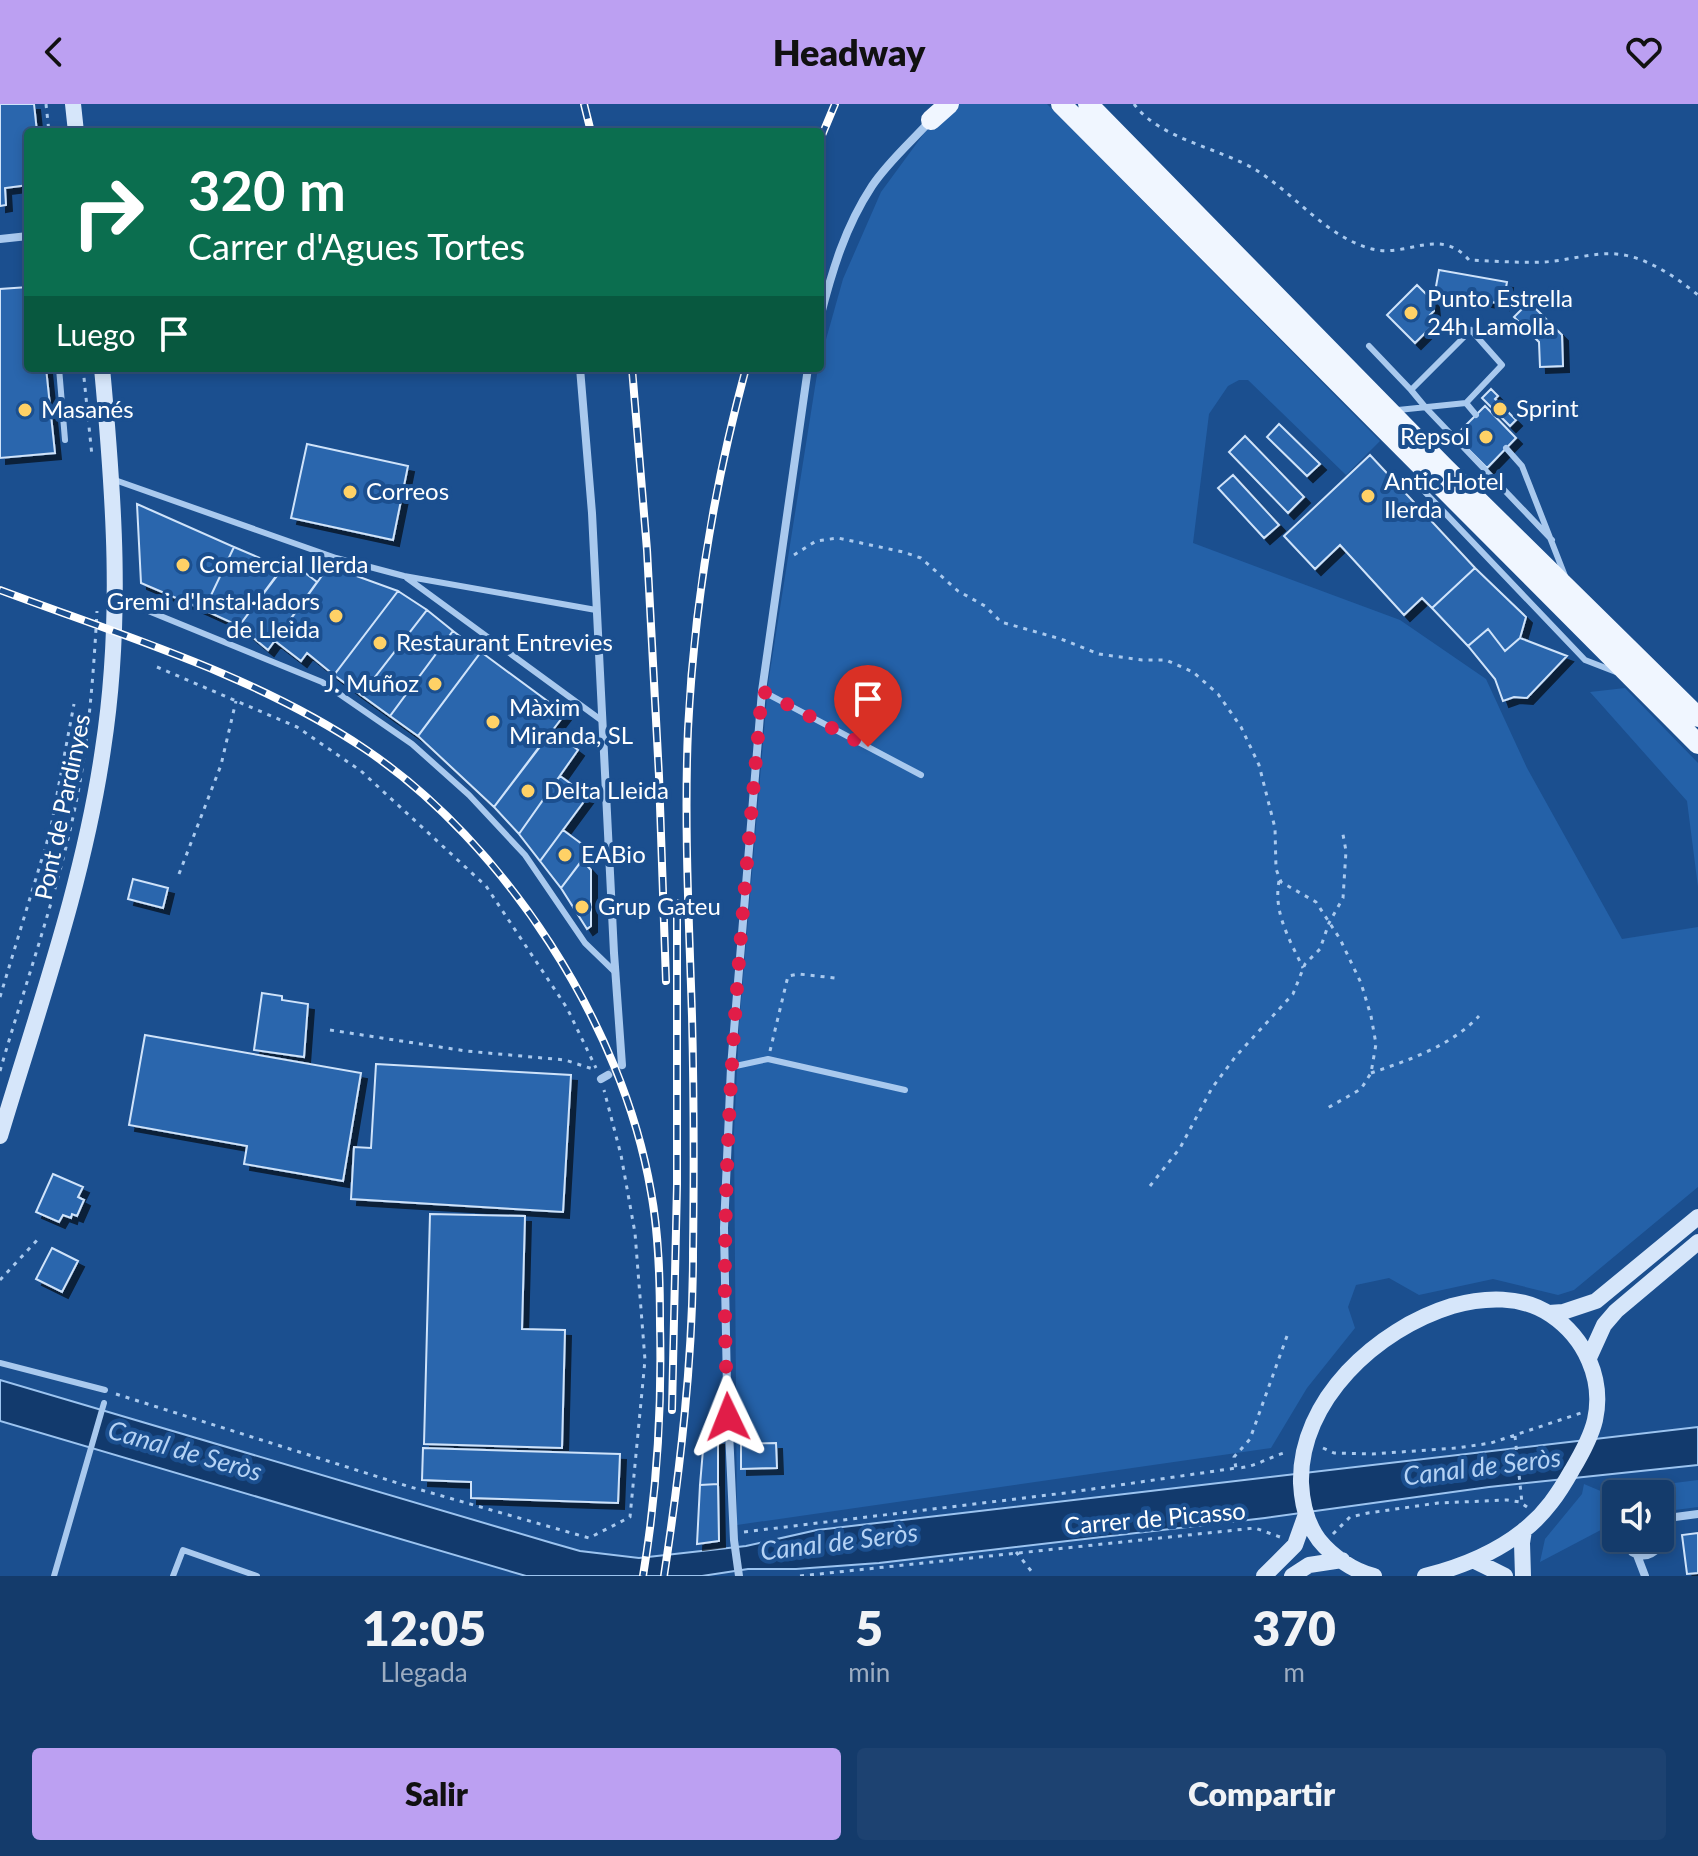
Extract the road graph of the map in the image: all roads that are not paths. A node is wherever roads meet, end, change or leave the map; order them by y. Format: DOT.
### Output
graph roads {
  1 [pos="73,104"];
  2 [pos="949,104"];
  3 [pos="1061,104"];
  4 [pos="1088,104"];
  5 [pos="936,112"];
  6 [pos="76,128"];
  7 [pos="24,236"];
  8 [pos="0,239"];
  9 [pos="824,302"];
  10 [pos="1369,346"];
  11 [pos="59,372"];
  12 [pos="102,372"];
  13 [pos="580,372"];
  14 [pos="807,372"];
  15 [pos="1411,390"];
  16 [pos="1466,403"];
  17 [pos="1426,408"];
  18 [pos="1389,411"];
  19 [pos="1476,415"];
  20 [pos="65,440"];
  21 [pos="1506,448"];
  22 [pos="112,479"];
  23 [pos="1552,540"];
  24 [pos="404,576"];
  25 [pos="1569,586"];
  26 [pos="141,608"];
  27 [pos="596,610"];
  28 [pos="762,691"];
  29 [pos="1698,717"];
  30 [pos="601,720"];
  31 [pos="1698,744"];
  32 [pos="921,775"];
  33 [pos="616,973"];
  34 [pos="622,1065"];
  35 [pos="731,1067"];
  36 [pos="905,1090"];
  37 [pos="0,1136"];
  38 [pos="1698,1217"];
  39 [pos="1698,1242"];
  40 [pos="1549,1313"];
  41 [pos="1589,1358"];
  42 [pos="0,1363"];
  43 [pos="105,1390"];
  44 [pos="104,1403"];
  45 [pos="1698,1514"];
  46 [pos="1305,1517"];
  47 [pos="1674,1517"];
  48 [pos="1529,1525"];
  49 [pos="1633,1552"];
  50 [pos="1655,1552"];
  51 [pos="1637,1555"];
  52 [pos="1342,1560"];
  53 [pos="1475,1561"];
  54 [pos="738,1574"];
  55 [pos="54,1576"];
  56 [pos="173,1576"];
  57 [pos="257,1576"];
  58 [pos="1264,1576"];
  59 [pos="1292,1576"];
  60 [pos="1374,1576"];
  61 [pos="1425,1576"];
  62 [pos="1505,1576"];
  63 [pos="1523,1576"];
  64 [pos="1645,1576"];
  1 -- 6 [label="main road"];
  2 -- 5 [label="main road"];
  3 -- 31 [label="main road"];
  4 -- 18 [label="main road"];
  5 -- 9 [label="street"];
  7 -- 8 [label="street"];
  10 -- 15 [label="lane"];
  11 -- 20 [label="lane"];
  12 -- 22 [label="main road, Pont de Pardinyes"];
  13 -- 27 [label="street"];
  14 -- 28 [label="street"];
  15 -- 16 [label="lane"];
  15 -- 17 [label="lane"];
  16 -- 17 [label="lane"];
  16 -- 19 [label="lane"];
  17 -- 18 [label="lane"];
  17 -- 23 [label="lane"];
  18 -- 25 [label="main road"];
  21 -- 23 [label="lane"];
  22 -- 24 [label="lane"];
  22 -- 37 [label="main road, Pont de Pardinyes"];
  23 -- 25 [label="lane"];
  24 -- 27 [label="lane"];
  24 -- 30 [label="lane"];
  25 -- 29 [label="main road"];
  26 -- 33 [label="lane"];
  27 -- 30 [label="street"];
  28 -- 32 [label="lane"];
  28 -- 35 [label="street"];
  30 -- 33 [label="street"];
  33 -- 34 [label="street"];
  35 -- 36 [label="lane"];
  35 -- 54 [label="street"];
  38 -- 40 [label="main road"];
  39 -- 41 [label="main road"];
  40 -- 41 [label="main road"];
  40 -- 46 [label="main road"];
  41 -- 48 [label="main road"];
  42 -- 43 [label="lane"];
  44 -- 55 [label="lane"];
  45 -- 47 [label="street"];
  46 -- 52 [label="main road"];
  46 -- 58 [label="main road"];
  48 -- 53 [label="main road"];
  48 -- 63 [label="main road"];
  49 -- 51 [label="street"];
  50 -- 51 [label="street"];
  51 -- 64 [label="street"];
  52 -- 59 [label="main road"];
  52 -- 60 [label="main road"];
  53 -- 61 [label="main road"];
  53 -- 62 [label="main road"];
  56 -- 57 [label="lane"];
}
